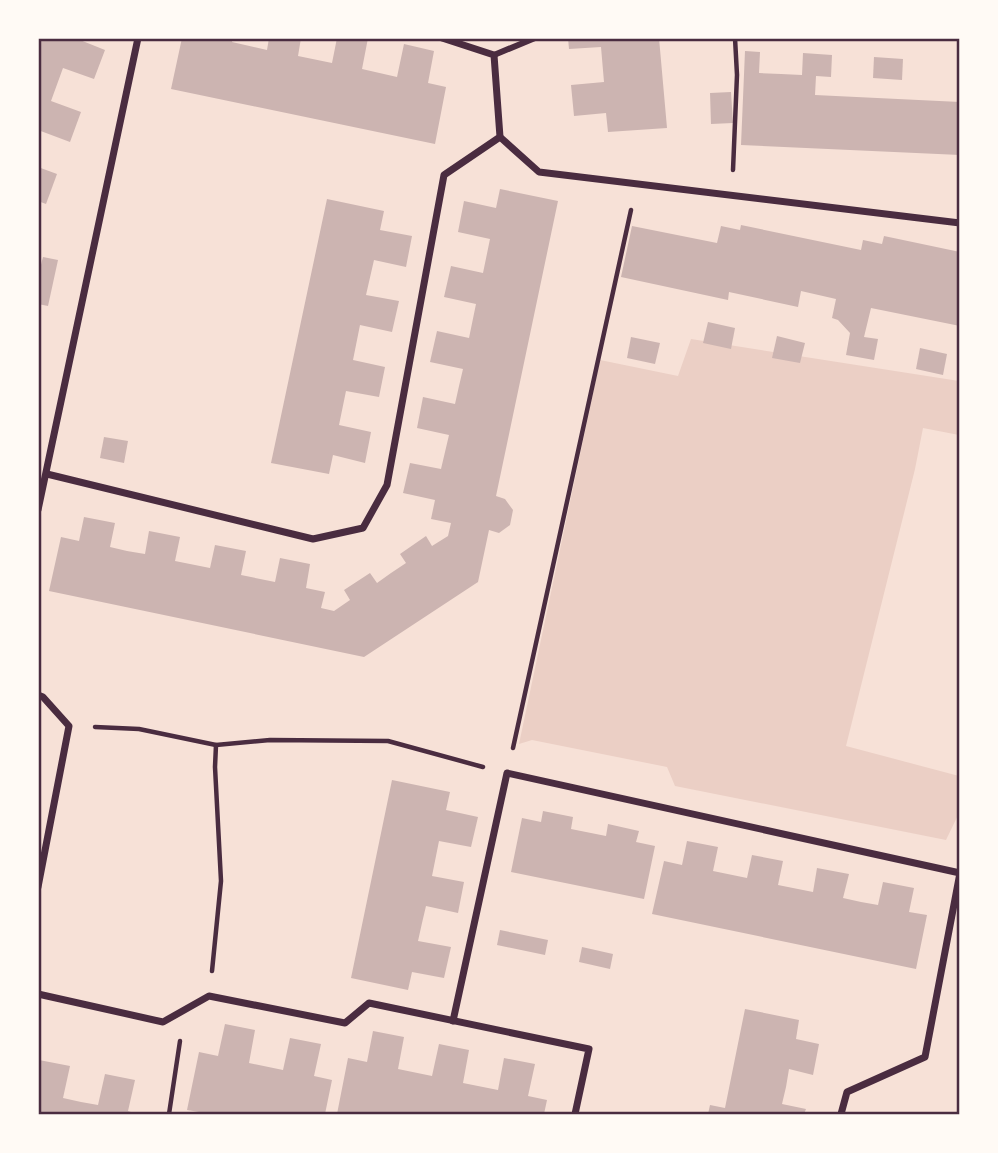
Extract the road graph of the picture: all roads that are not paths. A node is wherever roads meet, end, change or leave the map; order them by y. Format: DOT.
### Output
graph roads {
  1 [pos="138,38"];
  2 [pos="442,38"];
  3 [pos="535,38"];
  4 [pos="494,55"];
  5 [pos="500,136"];
  6 [pos="960,223"];
  7 [pos="47,474"];
  8 [pos="38,510"];
  9 [pos="38,695"];
  10 [pos="960,873"];
  11 [pos="38,887"];
  12 [pos="38,994"];
  13 [pos="453,1021"];
  14 [pos="575,1115"];
  15 [pos="841,1115"];
  1 -- 7 [label="street"];
  2 -- 4 [label="street"];
  3 -- 4 [label="street"];
  4 -- 5 [label="street"];
  5 -- 6 [label="street"];
  5 -- 7 [label="street"];
  7 -- 8 [label="street"];
  9 -- 11 [label="street"];
  10 -- 13 [label="street"];
  10 -- 15 [label="street"];
  12 -- 13 [label="street"];
  13 -- 14 [label="street"];
}
